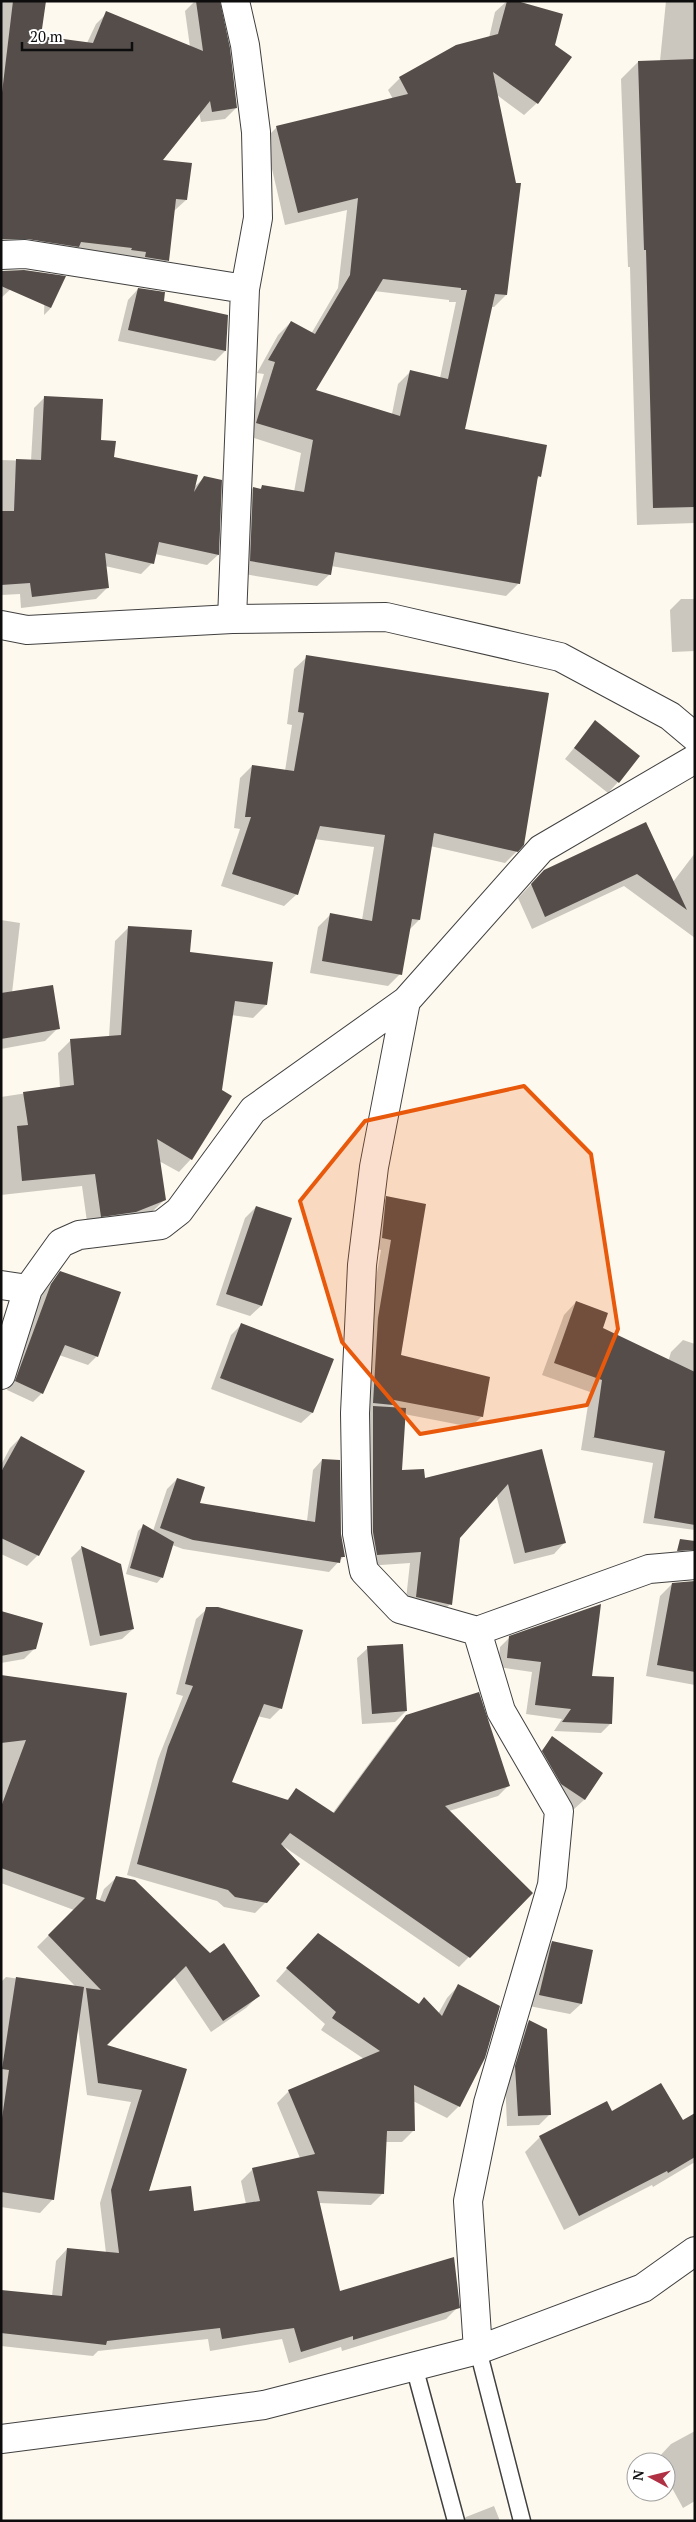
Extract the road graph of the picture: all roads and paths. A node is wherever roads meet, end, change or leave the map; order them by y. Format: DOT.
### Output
graph roads {
  1 [pos="235,1"];
  2 [pos="1,256"];
  3 [pos="245,289"];
  4 [pos="232,619"];
  5 [pos="1,625"];
  6 [pos="695,737"];
  7 [pos="695,759"];
  8 [pos="406,1001"];
  9 [pos="1,1285"];
  10 [pos="28,1289"];
  11 [pos="1,1375"];
  12 [pos="695,1565"];
  13 [pos="477,1631"];
  14 [pos="695,2250"];
  15 [pos="478,2350"];
  16 [pos="414,2366"];
  17 [pos="1,2440"];
  18 [pos="456,2521"];
  19 [pos="522,2521"];
  1 -- 3 [label="street"];
  2 -- 3 [label="street"];
  3 -- 4 [label="street"];
  4 -- 5 [label="street"];
  4 -- 6 [label="street"];
  7 -- 8 [label="street"];
  8 -- 10 [label="street"];
  8 -- 13 [label="street"];
  9 -- 10 [label="street"];
  10 -- 11 [label="street"];
  12 -- 13 [label="street"];
  13 -- 15 [label="street"];
  14 -- 15 [label="street"];
  15 -- 16 [label="street"];
  15 -- 19 [label="lane"];
  16 -- 17 [label="street"];
  16 -- 18 [label="lane"];
}
